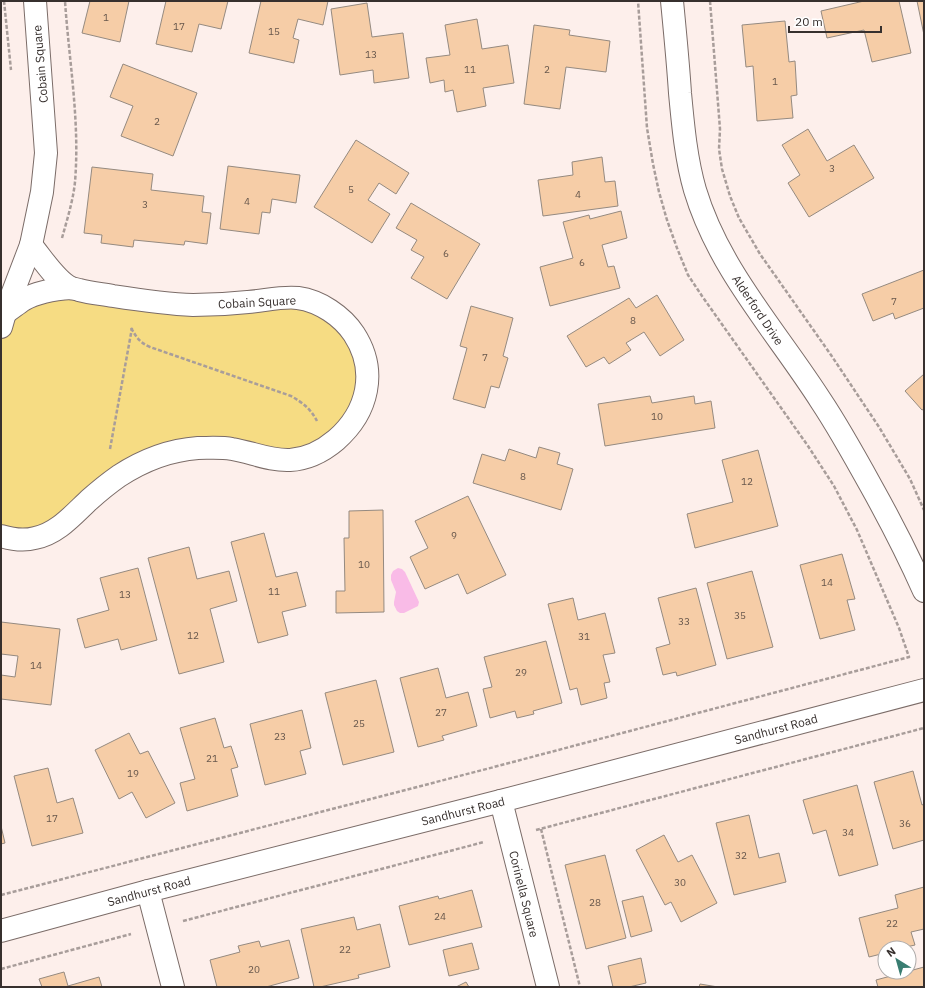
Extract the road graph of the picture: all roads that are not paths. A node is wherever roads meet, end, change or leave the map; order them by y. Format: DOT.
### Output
graph roads {
  1 [pos="35,1"];
  2 [pos="672,1"];
  3 [pos="32,245"];
  4 [pos="71,288"];
  5 [pos="3,320"];
  6 [pos="1,536"];
  7 [pos="924,591"];
  8 [pos="924,690"];
  9 [pos="501,801"];
  10 [pos="148,891"];
  11 [pos="1,931"];
  12 [pos="173,987"];
  13 [pos="548,987"];
  1 -- 3 [label="street, Cobain Square"];
  2 -- 7 [label="street, Alderford Drive"];
  3 -- 4 [label="street, Cobain Square"];
  3 -- 5 [label="street, Cobain Square"];
  4 -- 5 [label="street, Cobain Square"];
  4 -- 6 [label="street, Cobain Square"];
  8 -- 9 [label="street, Sandhurst Road"];
  9 -- 10 [label="street, Sandhurst Road"];
  9 -- 13 [label="street, Corinella Square"];
  10 -- 11 [label="street, Sandhurst Road"];
  10 -- 12 [label="street"];
}
